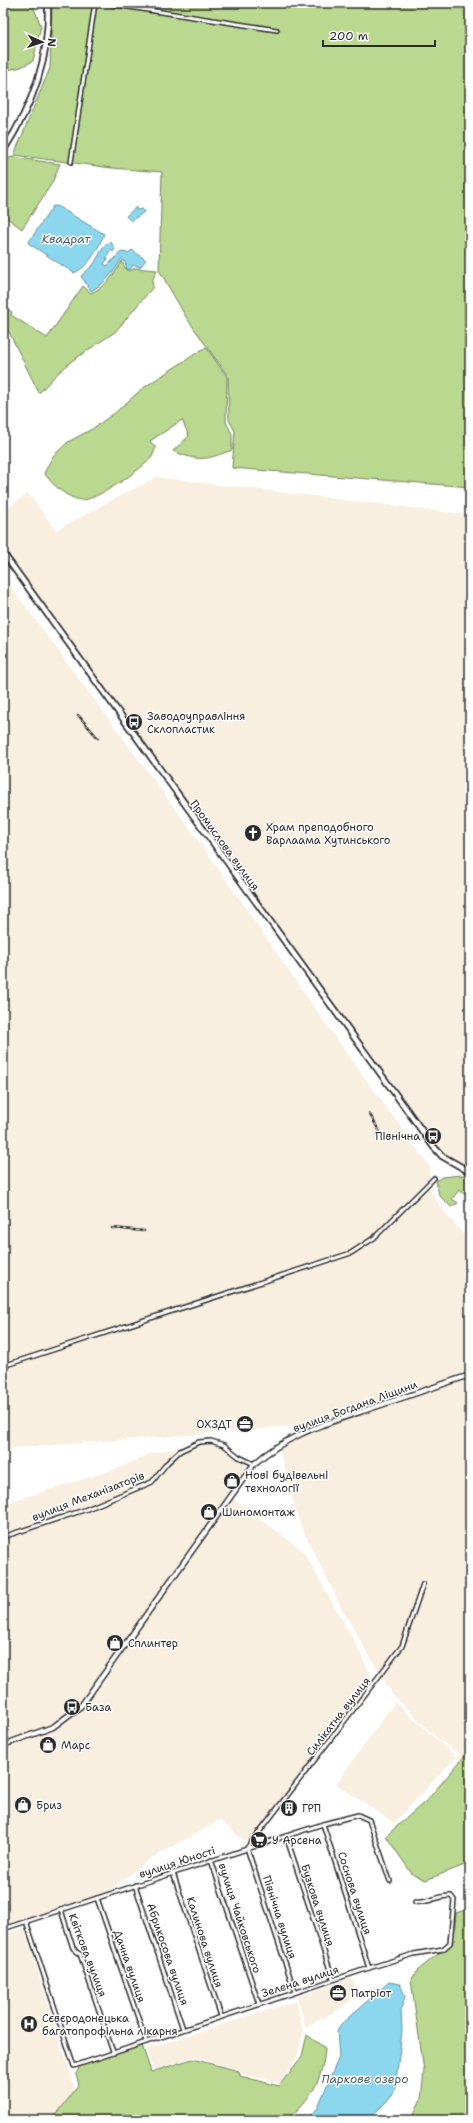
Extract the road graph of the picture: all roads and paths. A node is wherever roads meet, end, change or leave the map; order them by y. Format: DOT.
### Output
graph roads {
  1 [pos="48,3"];
  2 [pos="95,3"];
  3 [pos="102,3"];
  4 [pos="277,30"];
  5 [pos="3,152"];
  6 [pos="71,162"];
  7 [pos="3,553"];
  8 [pos="470,1172"];
  9 [pos="434,1178"];
  10 [pos="3,1366"];
  11 [pos="470,1375"];
  12 [pos="254,1464"];
  13 [pos="3,1537"];
  14 [pos="423,1584"];
  15 [pos="3,1745"];
  16 [pos="323,1824"];
  17 [pos="286,1836"];
  18 [pos="247,1848"];
  19 [pos="211,1860"];
  20 [pos="173,1873"];
  21 [pos="390,1881"];
  22 [pos="135,1886"];
  23 [pos="97,1898"];
  24 [pos="415,1902"];
  25 [pos="60,1910"];
  26 [pos="26,1921"];
  27 [pos="3,1929"];
  28 [pos="370,1968"];
  29 [pos="333,1979"];
  30 [pos="295,1992"];
  31 [pos="259,2004"];
  32 [pos="221,2016"];
  33 [pos="184,2029"];
  34 [pos="146,2041"];
  35 [pos="113,2052"];
  1 -- 5 [label="main road"];
  2 -- 6 [label="street"];
  3 -- 4 [label="street"];
  7 -- 8 [label="main road, Промислова вулиця"];
  9 -- 10 [label="street"];
  11 -- 12 [label="main road, вулиця Богдана Ліщини"];
  12 -- 13 [label="street, вулиця Механізаторів"];
  12 -- 15 [label="main road, вулиця Богдана Ліщини"];
  14 -- 18 [label="street, Силікатна вулиця"];
  16 -- 17 [label="street, вулиця Юності"];
  16 -- 21 [label="street, вулиця Юності"];
  16 -- 28 [label="street, Соснова вулиця"];
  17 -- 18 [label="street, вулиця Юності"];
  17 -- 29 [label="street, Бузкова вулиця"];
  18 -- 19 [label="street, вулиця Юності"];
  18 -- 30 [label="street, Північна вулиця"];
  19 -- 20 [label="street, вулиця Юності"];
  19 -- 31 [label="street, вулиця Чайковського"];
  20 -- 22 [label="street, вулиця Юності"];
  20 -- 32 [label="street, Калинова вулиця"];
  22 -- 23 [label="street, вулиця Юності"];
  22 -- 33 [label="street, Абрикосова вулиця"];
  23 -- 25 [label="street, вулиця Юності"];
  23 -- 34 [label="street, Дачна вулиця"];
  24 -- 28 [label="street, Зелена вулиця"];
  25 -- 26 [label="street, вулиця Юності"];
  25 -- 35 [label="street, Квіткова вулиця"];
  26 -- 27 [label="street, вулиця Юності"];
  26 -- 35 [label="street, Зелена вулиця"];
  28 -- 29 [label="street, Зелена вулиця"];
  29 -- 30 [label="street, Зелена вулиця"];
  30 -- 31 [label="street, Зелена вулиця"];
  31 -- 32 [label="street, Зелена вулиця"];
  32 -- 33 [label="street, Зелена вулиця"];
  33 -- 34 [label="street, Зелена вулиця"];
  34 -- 35 [label="street, Зелена вулиця"];
}
